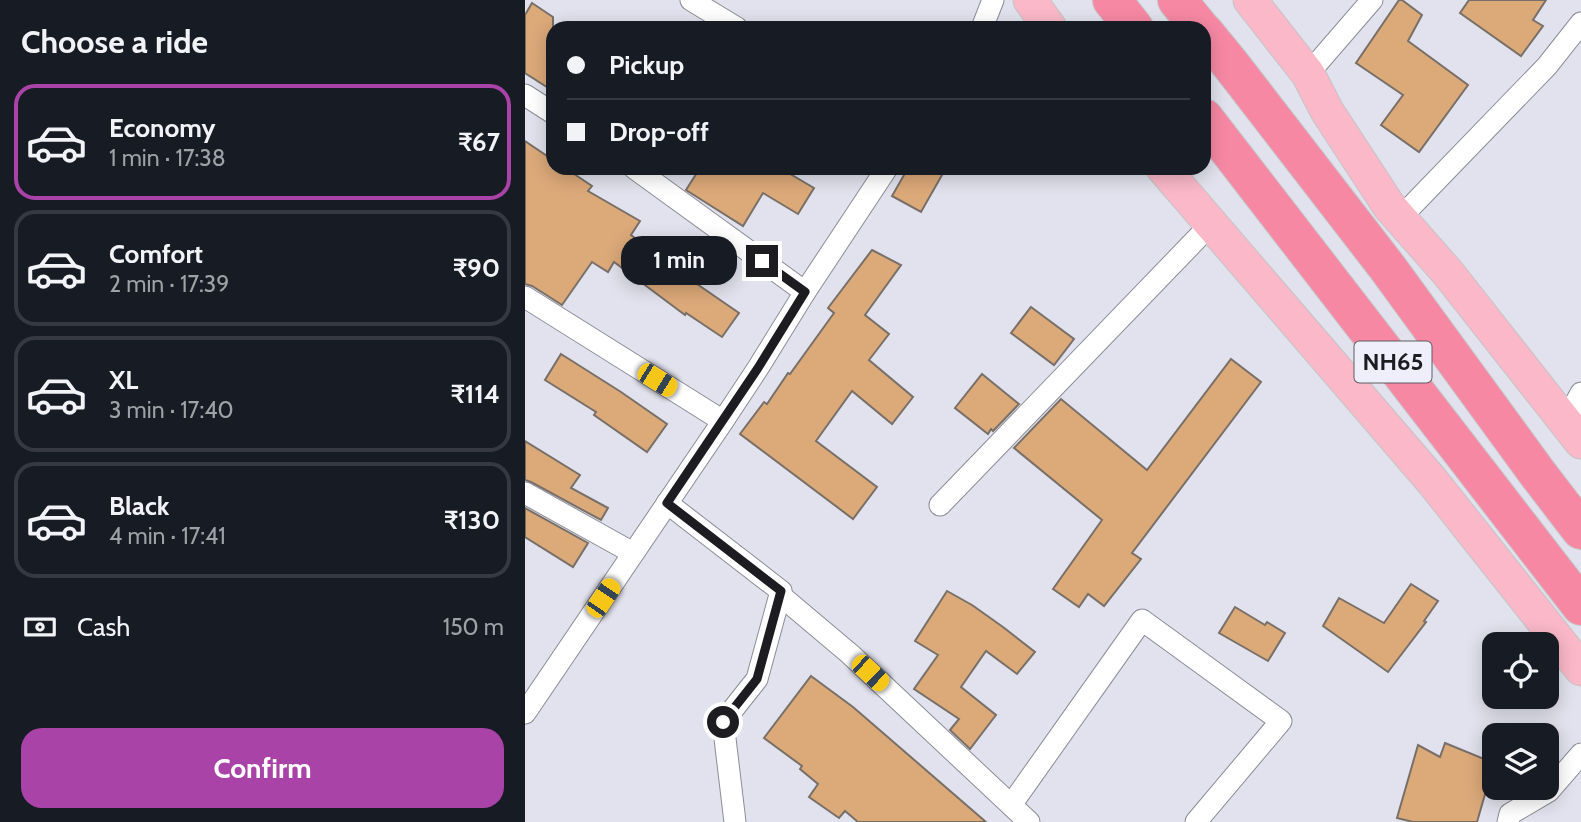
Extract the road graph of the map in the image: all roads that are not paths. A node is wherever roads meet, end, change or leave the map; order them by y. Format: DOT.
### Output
graph roads {
  1 [pos="691,0"];
  2 [pos="993,0"];
  3 [pos="1030,0"];
  4 [pos="1112,0"];
  5 [pos="1177,0"];
  6 [pos="1250,0"];
  7 [pos="1372,0"];
  8 [pos="726,21"];
  9 [pos="985,21"];
  10 [pos="1046,21"];
  11 [pos="1128,21"];
  12 [pos="1194,21"];
  13 [pos="1581,23"];
  14 [pos="1211,41"];
  15 [pos="1308,74"];
  16 [pos="525,95"];
  17 [pos="546,108"];
  18 [pos="1211,127"];
  19 [pos="644,175"];
  20 [pos="882,175"];
  21 [pos="1169,175"];
  22 [pos="1400,218"];
  23 [pos="1211,224"];
  24 [pos="805,292"];
  25 [pos="525,297"];
  26 [pos="1581,393"];
  27 [pos="723,421"];
  28 [pos="1573,432"];
  29 [pos="525,493"];
  30 [pos="667,503"];
  31 [pos="940,505"];
  32 [pos="1581,530"];
  33 [pos="633,553"];
  34 [pos="780,594"];
  35 [pos="1581,606"];
  36 [pos="1581,669"];
  37 [pos="526,709"];
  38 [pos="1581,754"];
  39 [pos="1011,805"];
  40 [pos="736,822"];
  41 [pos="1028,822"];
  42 [pos="1196,822"];
  43 [pos="1508,822"];
  1 -- 8 [label="street"];
  2 -- 9 [label="street"];
  3 -- 10 [label="main road"];
  4 -- 11 [label="highway"];
  5 -- 12 [label="highway"];
  6 -- 15 [label="main road"];
  7 -- 15 [label="street"];
  13 -- 22 [label="street"];
  14 -- 32 [label="highway, NH65"];
  15 -- 22 [label="main road"];
  16 -- 17 [label="street"];
  18 -- 35 [label="highway, NH65"];
  19 -- 24 [label="street"];
  20 -- 24 [label="street"];
  21 -- 23 [label="main road"];
  22 -- 28 [label="main road"];
  23 -- 31 [label="street"];
  23 -- 36 [label="main road"];
  24 -- 27 [label="street"];
  25 -- 27 [label="street"];
  26 -- 28 [label="street"];
  27 -- 30 [label="street"];
  29 -- 33 [label="street"];
  30 -- 33 [label="street"];
  30 -- 34 [label="street"];
  33 -- 37 [label="street"];
  34 -- 39 [label="street"];
  34 -- 40 [label="street"];
  38 -- 43 [label="street"];
  39 -- 41 [label="street"];
  39 -- 42 [label="street"];
}
